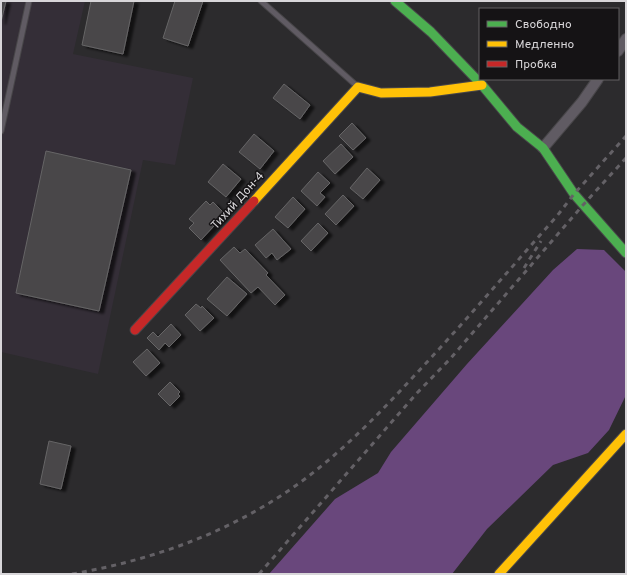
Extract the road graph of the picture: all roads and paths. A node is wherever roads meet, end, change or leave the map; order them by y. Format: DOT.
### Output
graph roads {
  1 [pos="29,1"];
  2 [pos="261,1"];
  3 [pos="395,1"];
  4 [pos="626,39"];
  5 [pos="619,50"];
  6 [pos="597,80"];
  7 [pos="482,85"];
  8 [pos="358,87"];
  9 [pos="1,131"];
  10 [pos="543,148"];
  11 [pos="626,253"];
  12 [pos="135,330"];
  13 [pos="626,434"];
  14 [pos="499,574"];
  1 -- 9 [label="lane"];
  2 -- 8 [label="lane"];
  3 -- 7 [label="street"];
  4 -- 5 [label="street"];
  6 -- 10 [label="street"];
  7 -- 8 [label="street"];
  7 -- 10 [label="street"];
  8 -- 12 [label="street, Тихий Дон-4"];
  10 -- 11 [label="street"];
  13 -- 14 [label="street"];
}
